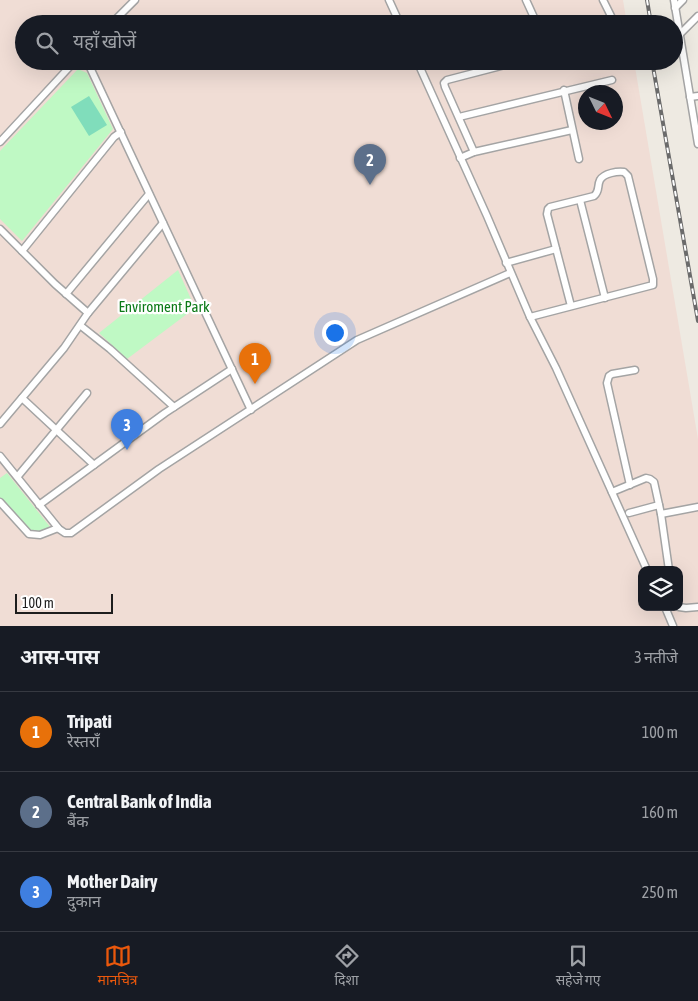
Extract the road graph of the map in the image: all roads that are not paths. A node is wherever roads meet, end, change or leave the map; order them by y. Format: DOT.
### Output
graph roads {
  1 [pos="135,0"];
  2 [pos="389,0"];
  3 [pos="526,0"];
  4 [pos="603,0"];
  5 [pos="674,0"];
  6 [pos="683,0"];
  7 [pos="675,8"];
  8 [pos="120,15"];
  9 [pos="396,15"];
  10 [pos="533,15"];
  11 [pos="610,15"];
  12 [pos="676,15"];
  13 [pos="698,16"];
  14 [pos="683,31"];
  15 [pos="683,53"];
  16 [pos="67,70"];
  17 [pos="91,70"];
  18 [pos="421,70"];
  19 [pos="486,70"];
  20 [pos="612,80"];
  21 [pos="564,90"];
  22 [pos="698,96"];
  23 [pos="690,97"];
  24 [pos="458,117"];
  25 [pos="572,130"];
  26 [pos="121,132"];
  27 [pos="0,142"];
  28 [pos="698,144"];
  29 [pos="474,152"];
  30 [pos="460,158"];
  31 [pos="579,159"];
  32 [pos="149,194"];
  33 [pos="580,200"];
  34 [pos="163,223"];
  35 [pos="0,229"];
  36 [pos="556,249"];
  37 [pos="22,251"];
  38 [pos="506,263"];
  39 [pos="510,273"];
  40 [pos="66,294"];
  41 [pos="605,298"];
  42 [pos="571,306"];
  43 [pos="88,313"];
  44 [pos="530,317"];
  45 [pos="81,326"];
  46 [pos="232,369"];
  47 [pos="635,370"];
  48 [pos="87,393"];
  49 [pos="22,398"];
  50 [pos="174,407"];
  51 [pos="251,410"];
  52 [pos="0,424"];
  53 [pos="57,429"];
  54 [pos="0,456"];
  55 [pos="94,465"];
  56 [pos="18,476"];
  57 [pos="630,485"];
  58 [pos="612,492"];
  59 [pos="0,502"];
  60 [pos="39,504"];
  61 [pos="659,505"];
  62 [pos="698,507"];
  63 [pos="629,513"];
  64 [pos="661,514"];
  65 [pos="58,528"];
  66 [pos="646,566"];
  67 [pos="668,566"];
  68 [pos="698,607"];
  69 [pos="683,608"];
  70 [pos="666,611"];
  71 [pos="673,626"];
  1 -- 8 [label="street"];
  2 -- 9 [label="street"];
  3 -- 10 [label="street"];
  4 -- 11 [label="street"];
  5 -- 7 [label="street"];
  6 -- 7 [label="street"];
  7 -- 12 [label="street"];
  13 -- 14 [label="street"];
  15 -- 23 [label="street"];
  16 -- 27 [label="street"];
  17 -- 26 [label="street"];
  18 -- 30 [label="street"];
  19 -- 24 [label="street"];
  20 -- 21 [label="street"];
  21 -- 24 [label="street"];
  21 -- 25 [label="street"];
  22 -- 23 [label="street"];
  23 -- 28 [label="street"];
  24 -- 29 [label="street"];
  25 -- 29 [label="street"];
  25 -- 31 [label="street"];
  26 -- 32 [label="street"];
  26 -- 37 [label="street"];
  29 -- 30 [label="street"];
  30 -- 38 [label="street"];
  32 -- 34 [label="street"];
  32 -- 40 [label="street"];
  33 -- 36 [label="street"];
  33 -- 41 [label="street"];
  33 -- 41 [label="street"];
  34 -- 43 [label="street"];
  34 -- 46 [label="street"];
  35 -- 37 [label="street"];
  36 -- 38 [label="street"];
  36 -- 42 [label="street"];
  37 -- 40 [label="street"];
  38 -- 39 [label="street"];
  39 -- 44 [label="street"];
  39 -- 51 [label="street"];
  40 -- 43 [label="street"];
  41 -- 42 [label="street"];
  42 -- 44 [label="street"];
  43 -- 45 [label="street"];
  44 -- 58 [label="street"];
  45 -- 49 [label="street"];
  45 -- 50 [label="street"];
  46 -- 50 [label="street"];
  46 -- 51 [label="street"];
  47 -- 57 [label="street"];
  48 -- 53 [label="street"];
  49 -- 52 [label="street"];
  49 -- 53 [label="street"];
  50 -- 55 [label="street"];
  51 -- 65 [label="street"];
  53 -- 55 [label="street"];
  53 -- 56 [label="street"];
  54 -- 56 [label="street"];
  55 -- 60 [label="street"];
  56 -- 60 [label="street"];
  57 -- 58 [label="street"];
  57 -- 61 [label="street"];
  58 -- 66 [label="street"];
  59 -- 65 [label="street"];
  60 -- 65 [label="street"];
  61 -- 63 [label="street"];
  61 -- 64 [label="street"];
  62 -- 64 [label="street"];
  64 -- 67 [label="street"];
  68 -- 69 [label="street"];
  70 -- 71 [label="street"];
}
